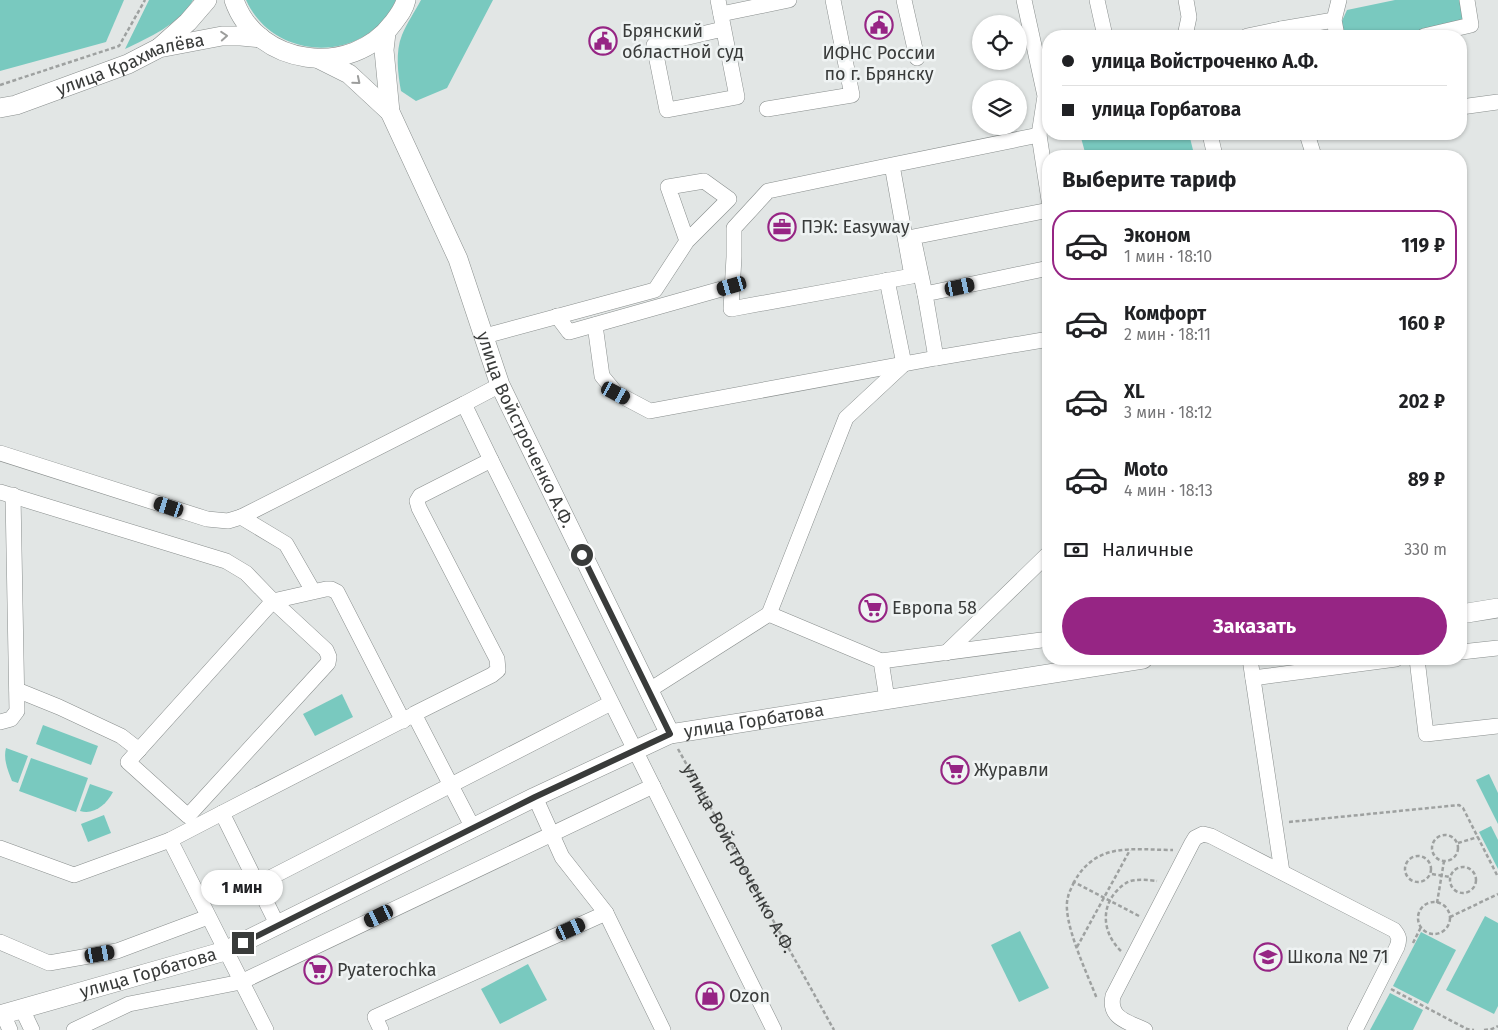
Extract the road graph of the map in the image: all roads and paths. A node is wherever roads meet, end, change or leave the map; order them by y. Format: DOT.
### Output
graph roads {
  1 [pos="145,0"];
  2 [pos="207,0"];
  3 [pos="234,0"];
  4 [pos="406,0"];
  5 [pos="789,0"];
  6 [pos="833,0"];
  7 [pos="904,0"];
  8 [pos="1024,0"];
  9 [pos="1097,0"];
  10 [pos="1186,0"];
  11 [pos="1467,0"];
  12 [pos="1342,1"];
  13 [pos="721,14"];
  14 [pos="1334,20"];
  15 [pos="1104,30"];
  16 [pos="1186,30"];
  17 [pos="1294,30"];
  18 [pos="1336,30"];
  19 [pos="1450,30"];
  20 [pos="386,32"];
  21 [pos="262,38"];
  22 [pos="159,48"];
  23 [pos="917,58"];
  24 [pos="319,59"];
  25 [pos="1042,82"];
  26 [pos="0,85"];
  27 [pos="1498,102"];
  28 [pos="1467,106"];
  29 [pos="0,108"];
  30 [pos="768,109"];
  31 [pos="390,112"];
  32 [pos="1042,115"];
  33 [pos="1039,134"];
  34 [pos="1042,154"];
  35 [pos="892,165"];
  36 [pos="1042,211"];
  37 [pos="686,241"];
  38 [pos="1042,269"];
  39 [pos="887,280"];
  40 [pos="732,286"];
  41 [pos="925,294"];
  42 [pos="557,316"];
  43 [pos="595,325"];
  44 [pos="485,336"];
  45 [pos="1042,340"];
  46 [pos="936,358"];
  47 [pos="904,364"];
  48 [pos="500,384"];
  49 [pos="464,404"];
  50 [pos="0,453"];
  51 [pos="491,460"];
  52 [pos="6,494"];
  53 [pos="241,517"];
  54 [pos="1042,560"];
  55 [pos="313,591"];
  56 [pos="273,601"];
  57 [pos="1498,608"];
  58 [pos="1467,613"];
  59 [pos="769,614"];
  60 [pos="1042,640"];
  61 [pos="1498,648"];
  62 [pos="1467,651"];
  63 [pos="946,652"];
  64 [pos="881,661"];
  65 [pos="1076,665"];
  66 [pos="1251,665"];
  67 [pos="1351,665"];
  68 [pos="1418,665"];
  69 [pos="1253,678"];
  70 [pos="17,690"];
  71 [pos="648,691"];
  72 [pos="887,699"];
  73 [pos="611,703"];
  74 [pos="408,717"];
  75 [pos="0,722"];
  76 [pos="1498,726"];
  77 [pos="670,734"];
  78 [pos="139,750"];
  79 [pos="634,750"];
  80 [pos="452,786"];
  81 [pos="653,786"];
  82 [pos="535,797"];
  83 [pos="222,813"];
  84 [pos="190,822"];
  85 [pos="1274,824"];
  86 [pos="473,828"];
  87 [pos="551,834"];
  88 [pos="1478,837"];
  89 [pos="170,840"];
  90 [pos="1457,844"];
  91 [pos="0,848"];
  92 [pos="1130,850"];
  93 [pos="1188,850"];
  94 [pos="1444,861"];
  95 [pos="1282,872"];
  96 [pos="1431,874"];
  97 [pos="1441,876"];
  98 [pos="1450,877"];
  99 [pos="1498,877"];
  100 [pos="1074,882"];
  101 [pos="258,884"];
  102 [pos="1170,887"];
  103 [pos="1498,894"];
  104 [pos="1104,898"];
  105 [pos="1109,900"];
  106 [pos="1437,902"];
  107 [pos="606,913"];
  108 [pos="208,917"];
  109 [pos="1450,917"];
  110 [pos="1151,922"];
  111 [pos="278,926"];
  112 [pos="0,942"];
  113 [pos="1077,947"];
  114 [pos="225,951"];
  115 [pos="1132,959"];
  116 [pos="241,982"];
  117 [pos="1379,983"];
  118 [pos="1099,1003"];
  119 [pos="22,1008"];
  120 [pos="4,1020"];
  121 [pos="1498,1026"];
  122 [pos="32,1030"];
  123 [pos="74,1030"];
  124 [pos="266,1030"];
  125 [pos="381,1030"];
  126 [pos="663,1030"];
  127 [pos="774,1030"];
  128 [pos="834,1030"];
  129 [pos="1144,1030"];
  130 [pos="1354,1030"];
  131 [pos="1474,1030"];
  132 [pos="1484,1030"];
  1 -- 26 [label="path"];
  2 -- 22 [label="main road"];
  3 -- 21 [label="main road, улица Крахмалёва"];
  4 -- 20 [label="main road, улица Крахмалёва"];
  5 -- 13 [label="street"];
  6 -- 30 [label="street"];
  7 -- 23 [label="street"];
  8 -- 25 [label="street"];
  9 -- 15 [label="street"];
  10 -- 16 [label="street"];
  11 -- 19 [label="street"];
  12 -- 14 [label="street"];
  13 -- 13 [label="street"];
  14 -- 17 [label="street"];
  14 -- 18 [label="street"];
  20 -- 24 [label="main road, улица Крахмалёва"];
  20 -- 31 [label="main road"];
  22 -- 21 [label="main road, улица Крахмалёва, one-way"];
  21 -- 24 [label="main road, улица Крахмалёва"];
  22 -- 29 [label="main road, улица Крахмалёва"];
  24 -- 31 [label="main road, one-way"];
  27 -- 28 [label="street"];
  31 -- 44 [label="main road, улица Войстроченко А.Ф."];
  32 -- 33 [label="street"];
  33 -- 34 [label="street"];
  33 -- 35 [label="street"];
  35 -- 39 [label="street"];
  35 -- 40 [label="street"];
  36 -- 41 [label="street"];
  37 -- 42 [label="street"];
  38 -- 41 [label="street"];
  39 -- 40 [label="street"];
  39 -- 47 [label="street"];
  40 -- 43 [label="street"];
  41 -- 46 [label="street"];
  42 -- 43 [label="street"];
  42 -- 44 [label="street"];
  43 -- 47 [label="street"];
  44 -- 48 [label="main road, улица Войстроченко А.Ф."];
  45 -- 46 [label="street"];
  46 -- 47 [label="street"];
  47 -- 59 [label="street"];
  48 -- 49 [label="street"];
  48 -- 71 [label="main road, улица Войстроченко А.Ф."];
  49 -- 51 [label="street"];
  49 -- 53 [label="street"];
  50 -- 53 [label="street"];
  51 -- 73 [label="street"];
  51 -- 74 [label="street"];
  52 -- 56 [label="street"];
  52 -- 70 [label="street"];
  53 -- 55 [label="street"];
  54 -- 63 [label="street"];
  55 -- 56 [label="street"];
  55 -- 74 [label="street"];
  56 -- 78 [label="street"];
  56 -- 84 [label="street"];
  57 -- 58 [label="main road"];
  59 -- 64 [label="street"];
  59 -- 71 [label="street"];
  60 -- 63 [label="street"];
  61 -- 62 [label="street"];
  63 -- 64 [label="street"];
  64 -- 72 [label="street"];
  65 -- 72 [label="main road, улица Горбатова"];
  66 -- 69 [label="street"];
  67 -- 69 [label="street"];
  68 -- 76 [label="street"];
  69 -- 85 [label="street"];
  70 -- 75 [label="street"];
  70 -- 78 [label="street"];
  71 -- 77 [label="main road, улица Войстроченко А.Ф."];
  72 -- 77 [label="main road, улица Горбатова"];
  73 -- 79 [label="street"];
  73 -- 80 [label="street"];
  74 -- 80 [label="street"];
  74 -- 83 [label="street"];
  77 -- 79 [label="main road, улица Горбатова"];
  77 -- 128 [label="path, улица Войстроченко А.Ф."];
  78 -- 84 [label="street"];
  79 -- 81 [label="street"];
  79 -- 82 [label="main road, улица Горбатова"];
  80 -- 86 [label="street"];
  80 -- 101 [label="street"];
  81 -- 87 [label="street"];
  81 -- 127 [label="street"];
  82 -- 86 [label="main road, улица Горбатова"];
  82 -- 87 [label="street"];
  83 -- 84 [label="street"];
  83 -- 101 [label="street"];
  84 -- 89 [label="street"];
  85 -- 88 [label="path"];
  85 -- 95 [label="street"];
  86 -- 111 [label="main road, улица Горбатова"];
  87 -- 107 [label="street"];
  87 -- 116 [label="street"];
  88 -- 90 [label="path"];
  88 -- 99 [label="path"];
  89 -- 91 [label="street"];
  89 -- 108 [label="street"];
  90 -- 94 [label="path"];
  90 -- 94 [label="path"];
  92 -- 93 [label="path"];
  92 -- 100 [label="path"];
  92 -- 104 [label="path"];
  93 -- 95 [label="street"];
  93 -- 102 [label="street"];
  94 -- 97 [label="path"];
  95 -- 117 [label="street"];
  96 -- 96 [label="path"];
  96 -- 97 [label="path"];
  97 -- 98 [label="path"];
  97 -- 106 [label="path"];
  98 -- 98 [label="path"];
  100 -- 104 [label="path"];
  100 -- 113 [label="path"];
  101 -- 111 [label="street"];
  102 -- 105 [label="path"];
  102 -- 110 [label="street"];
  103 -- 109 [label="path"];
  104 -- 105 [label="path"];
  104 -- 113 [label="path"];
  105 -- 110 [label="path"];
  105 -- 115 [label="path"];
  106 -- 109 [label="path"];
  106 -- 109 [label="path"];
  107 -- 125 [label="street"];
  107 -- 126 [label="street"];
  108 -- 112 [label="street"];
  108 -- 114 [label="street"];
  110 -- 115 [label="street"];
  111 -- 114 [label="main road, улица Горбатова"];
  113 -- 118 [label="path"];
  114 -- 116 [label="street"];
  114 -- 119 [label="main road, улица Горбатова"];
  115 -- 129 [label="street"];
  116 -- 123 [label="street"];
  116 -- 124 [label="street"];
  117 -- 130 [label="street"];
  117 -- 131 [label="path"];
  119 -- 120 [label="main road, улица Горбатова"];
  119 -- 122 [label="street"];
  121 -- 132 [label="path"];
}
